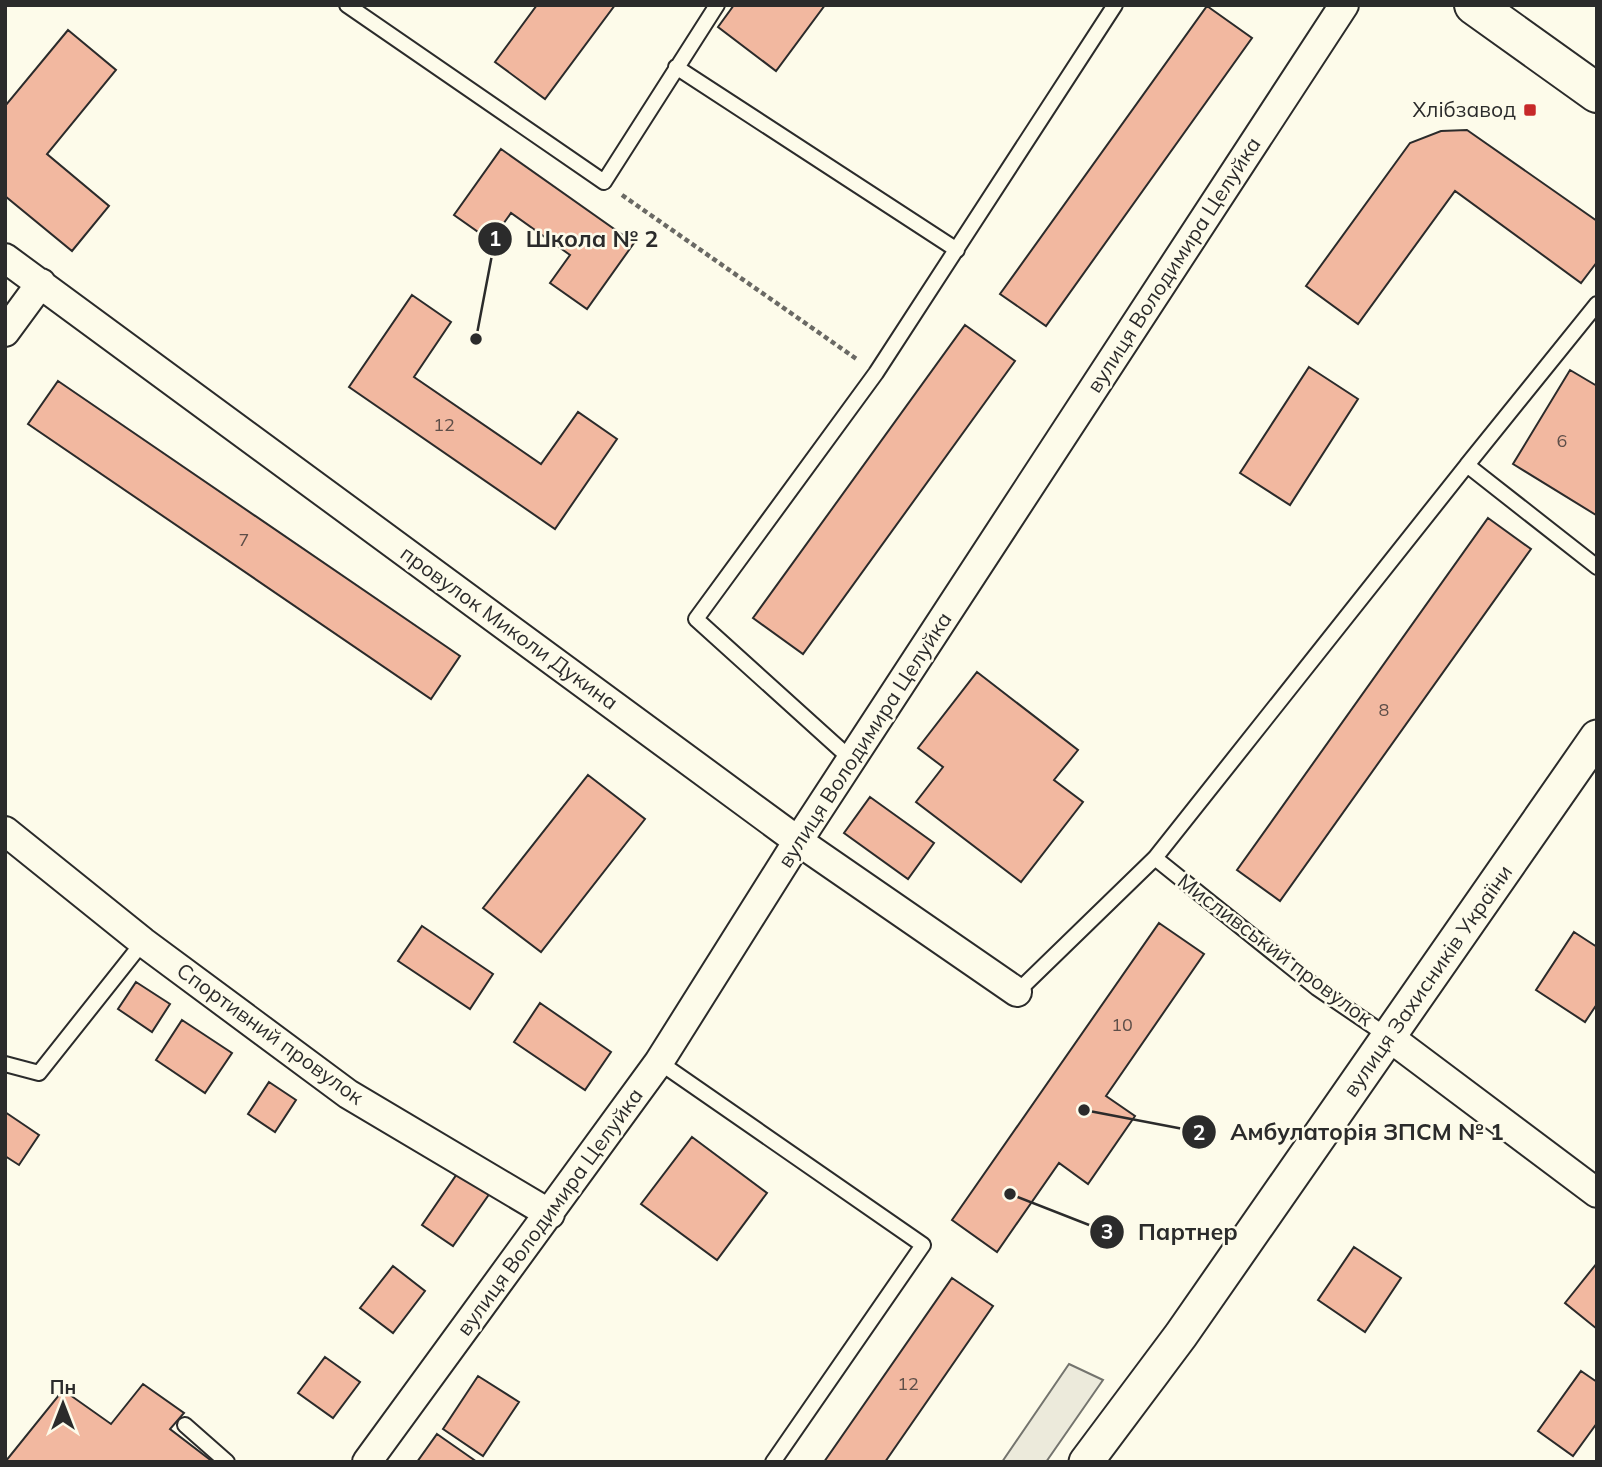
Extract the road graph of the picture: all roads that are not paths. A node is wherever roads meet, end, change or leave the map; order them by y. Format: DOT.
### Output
graph roads {
  1 [pos="347,5"];
  2 [pos="717,5"];
  3 [pos="1115,5"];
  4 [pos="1344,5"];
  5 [pos="1474,5"];
  6 [pos="676,67"];
  7 [pos="1597,93"];
  8 [pos="957,250"];
  9 [pos="5,258"];
  10 [pos="41,283"];
  11 [pos="1597,304"];
  12 [pos="5,332"];
  13 [pos="1467,465"];
  14 [pos="1597,567"];
  15 [pos="1597,737"];
  16 [pos="852,760"];
  17 [pos="5,831"];
  18 [pos="798,841"];
  19 [pos="1155,858"];
  20 [pos="143,942"];
  21 [pos="1017,992"];
  22 [pos="1389,1037"];
  23 [pos="659,1062"];
  24 [pos="5,1064"];
  25 [pos="1597,1193"];
  26 [pos="550,1214"];
  27 [pos="185,1425"];
  28 [pos="227,1462"];
  29 [pos="367,1462"];
  30 [pos="773,1462"];
  31 [pos="1086,1462"];
  1 -- 6 [label="lane"];
  2 -- 6 [label="lane"];
  3 -- 8 [label="lane"];
  4 -- 16 [label="street, вулиця Володимира Целуйка"];
  5 -- 7 [label="main road"];
  6 -- 8 [label="lane"];
  8 -- 16 [label="lane"];
  9 -- 10 [label="street, провулок Миколи Дукина"];
  10 -- 12 [label="street"];
  10 -- 18 [label="street, провулок Миколи Дукина"];
  11 -- 13 [label="lane"];
  13 -- 14 [label="lane"];
  13 -- 19 [label="lane"];
  15 -- 22 [label="street, вулиця Захисників України"];
  16 -- 18 [label="street, вулиця Володимира Целуйка"];
  17 -- 20 [label="street, Спортивний провулок"];
  18 -- 21 [label="street, провулок Миколи Дукина"];
  18 -- 23 [label="street, вулиця Володимира Целуйка"];
  19 -- 21 [label="lane"];
  19 -- 22 [label="lane, Мисливський провулок"];
  20 -- 24 [label="lane"];
  20 -- 26 [label="street, Спортивний провулок"];
  22 -- 25 [label="street, Мисливський провулок"];
  22 -- 31 [label="street, вулиця Захисників України"];
  23 -- 26 [label="street, вулиця Володимира Целуйка"];
  23 -- 30 [label="lane"];
  26 -- 29 [label="street, вулиця Володимира Целуйка"];
  27 -- 28 [label="lane"];
}
